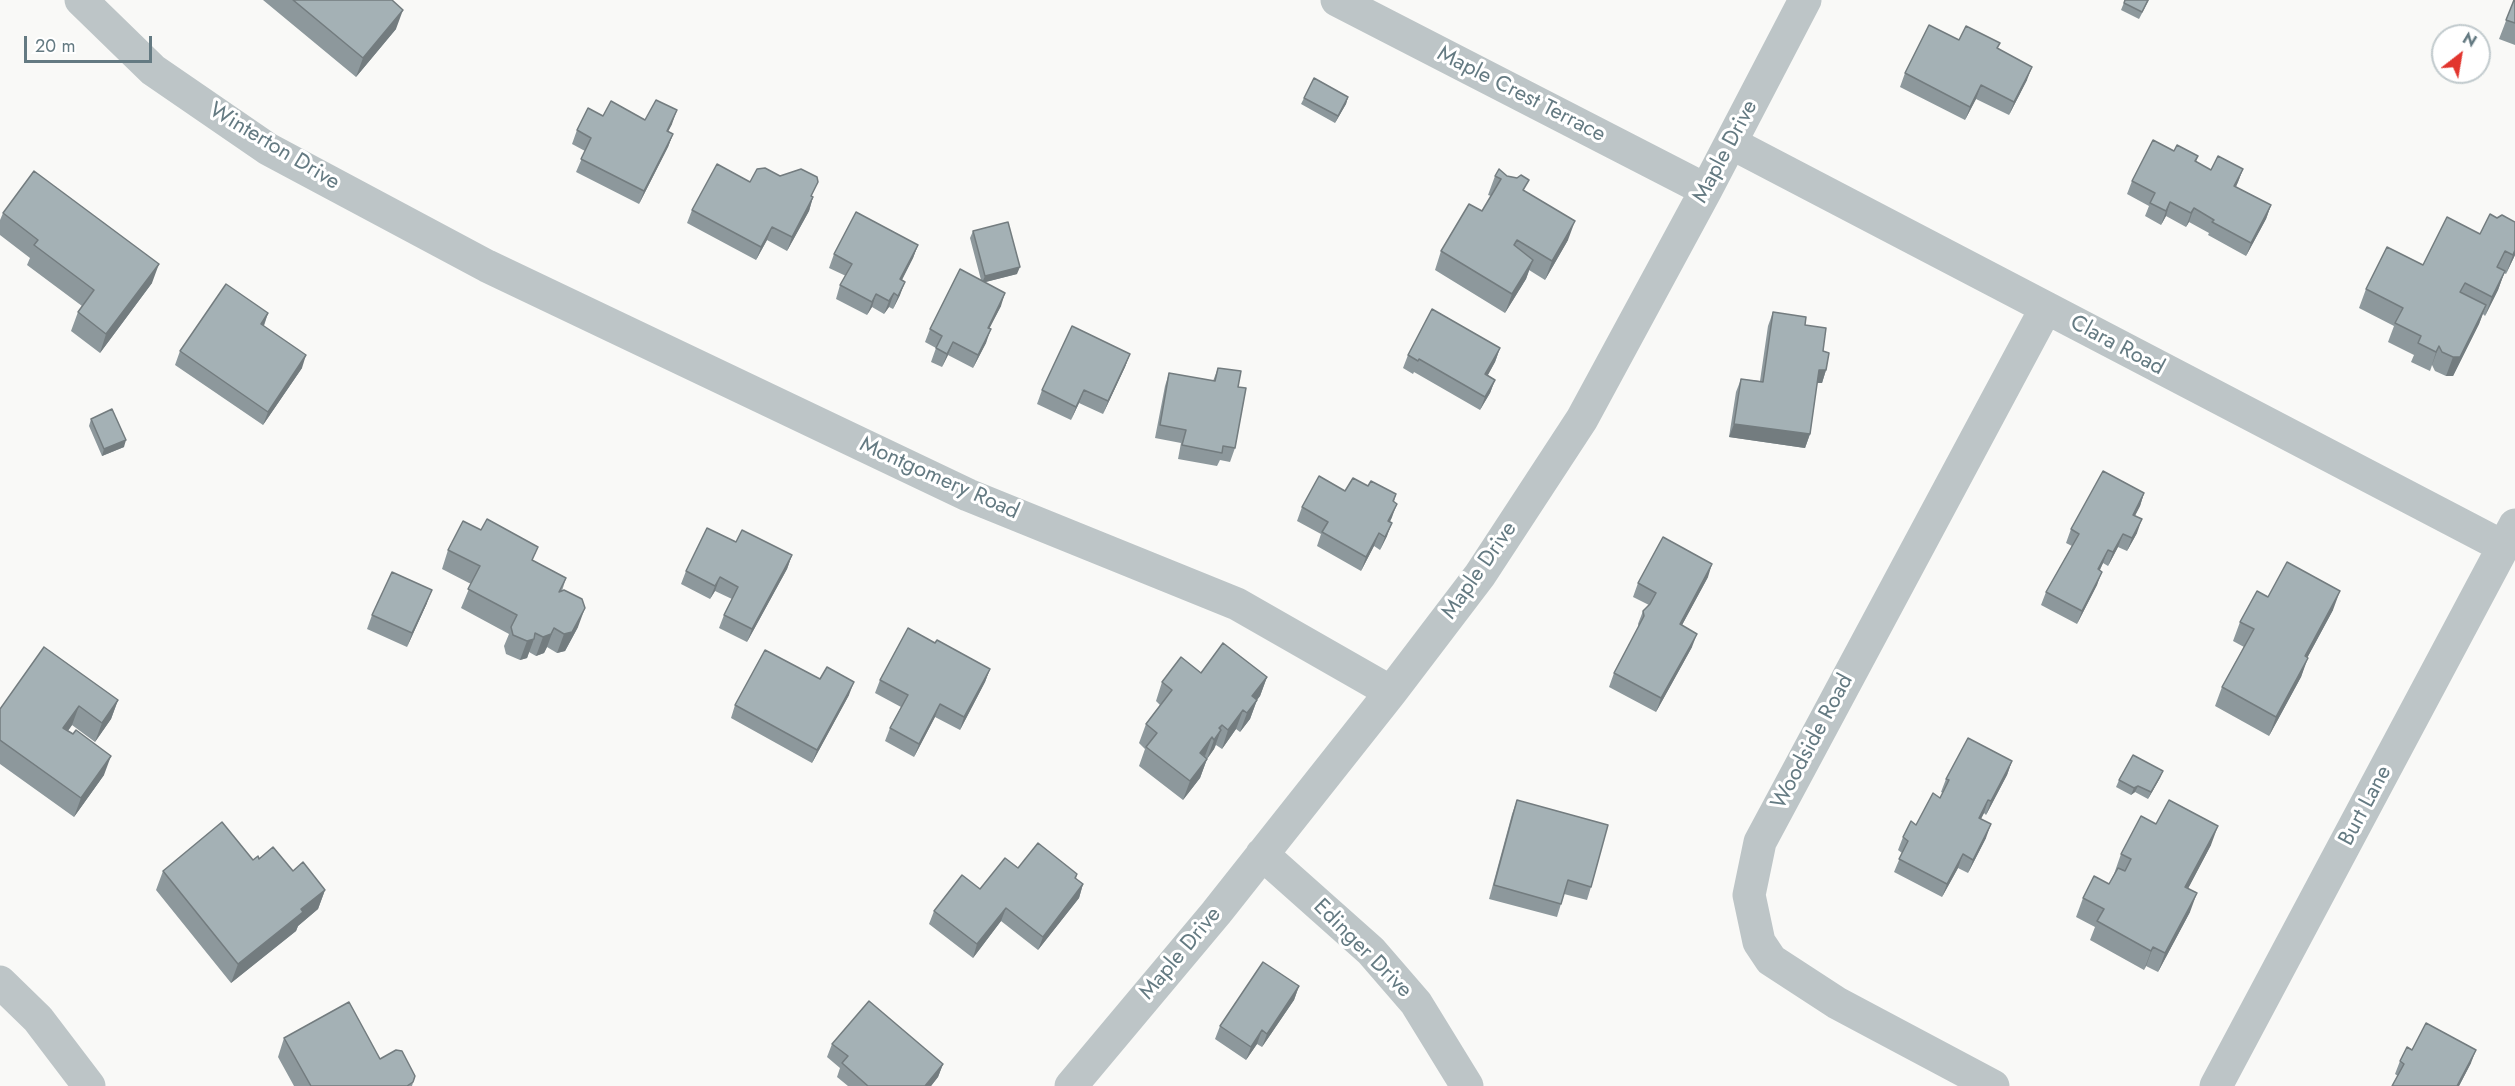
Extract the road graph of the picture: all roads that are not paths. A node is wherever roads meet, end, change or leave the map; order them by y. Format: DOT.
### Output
graph roads {
  1 [pos="81,0"];
  2 [pos="1337,0"];
  3 [pos="1805,0"];
  4 [pos="1731,143"];
  5 [pos="1706,190"];
  6 [pos="487,266"];
  7 [pos="2046,309"];
  8 [pos="2509,536"];
  9 [pos="1391,692"];
  10 [pos="1262,854"];
  11 [pos="0,982"];
  12 [pos="89,1086"];
  13 [pos="1071,1086"];
  14 [pos="1467,1086"];
  15 [pos="1993,1086"];
  16 [pos="2216,1086"];
  1 -- 6 [label="street, Winterton Drive"];
  2 -- 5 [label="street, Maple Crest Terrace"];
  3 -- 4 [label="street, Maple Drive"];
  4 -- 5 [label="street, Maple Drive"];
  4 -- 7 [label="street, Clara Road"];
  5 -- 9 [label="street, Maple Drive"];
  6 -- 9 [label="street, Montgomery Road"];
  7 -- 8 [label="street, Clara Road"];
  7 -- 15 [label="street, Woodside Road"];
  8 -- 16 [label="street, Burt Lane"];
  9 -- 10 [label="street, Maple Drive"];
  10 -- 13 [label="street, Maple Drive"];
  10 -- 14 [label="street, Edinger Drive"];
  11 -- 12 [label="street"];
}
